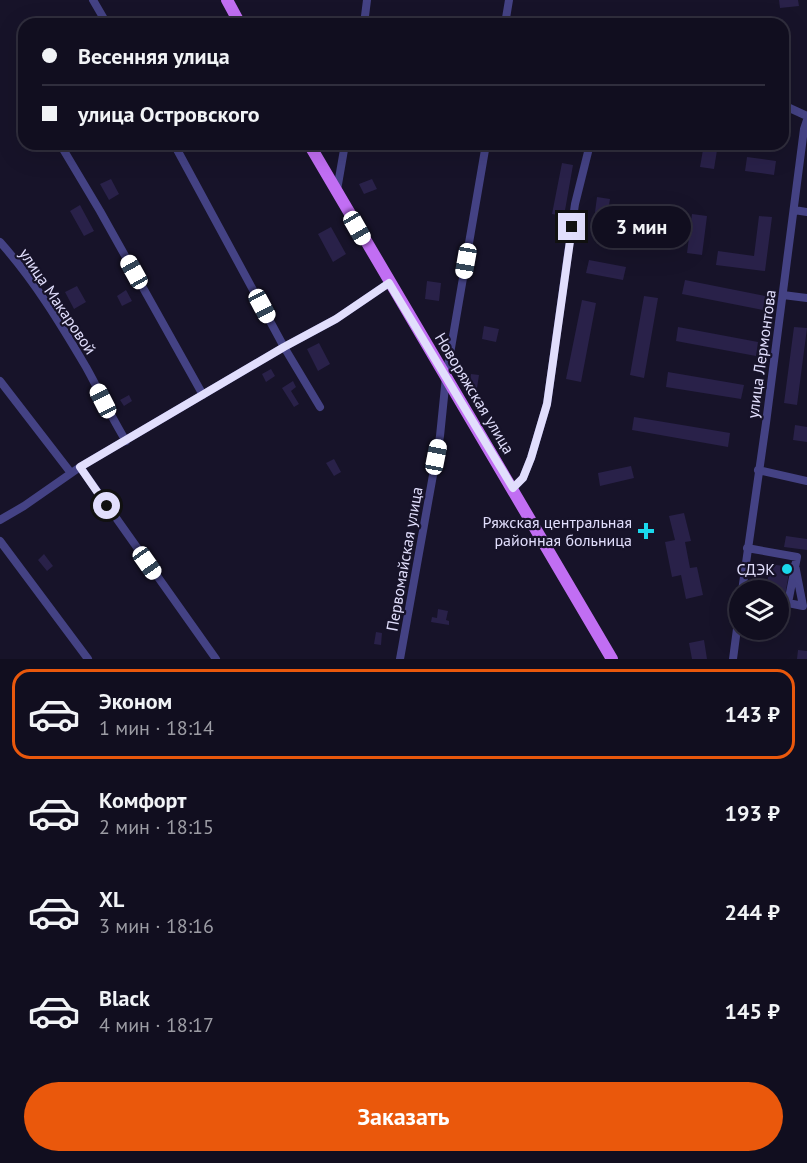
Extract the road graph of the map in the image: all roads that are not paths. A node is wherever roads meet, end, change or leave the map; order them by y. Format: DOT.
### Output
graph roads {
  1 [pos="93,0"];
  2 [pos="227,0"];
  3 [pos="367,0"];
  4 [pos="509,0"];
  5 [pos="104,18"];
  6 [pos="237,18"];
  7 [pos="365,18"];
  8 [pos="506,18"];
  9 [pos="789,108"];
  10 [pos="807,118"];
  11 [pos="64,150"];
  12 [pos="177,150"];
  13 [pos="312,150"];
  14 [pos="344,150"];
  15 [pos="485,150"];
  16 [pos="588,150"];
  17 [pos="337,192"];
  18 [pos="794,210"];
  19 [pos="807,212"];
  20 [pos="0,242"];
  21 [pos="389,283"];
  22 [pos="783,295"];
  23 [pos="807,298"];
  24 [pos="284,347"];
  25 [pos="446,377"];
  26 [pos="0,381"];
  27 [pos="202,395"];
  28 [pos="320,407"];
  29 [pos="126,441"];
  30 [pos="80,467"];
  31 [pos="758,470"];
  32 [pos="71,473"];
  33 [pos="807,481"];
  34 [pos="513,488"];
  35 [pos="0,520"];
  36 [pos="1,544"];
  37 [pos="747,548"];
  38 [pos="795,565"];
  39 [pos="743,580"];
  40 [pos="736,640"];
  41 [pos="88,659"];
  42 [pos="216,659"];
  43 [pos="400,659"];
  44 [pos="612,659"];
  45 [pos="733,659"];
  1 -- 5 [label="street"];
  2 -- 6 [label="main road"];
  3 -- 7 [label="street"];
  4 -- 8 [label="street"];
  9 -- 10 [label="street, улица Лермонтова"];
  10 -- 18 [label="street, улица Лермонтова"];
  11 -- 27 [label="street"];
  12 -- 24 [label="street"];
  13 -- 17 [label="main road, Новоряжская улица"];
  14 -- 17 [label="street"];
  15 -- 25 [label="street, Первомайская улица"];
  16 -- 34 [label="street"];
  17 -- 21 [label="main road, Новоряжская улица"];
  18 -- 19 [label="street"];
  18 -- 22 [label="street, улица Лермонтова"];
  20 -- 29 [label="street, улица Макаровой"];
  21 -- 24 [label="street"];
  21 -- 25 [label="main road, Новоряжская улица"];
  22 -- 23 [label="street"];
  22 -- 31 [label="street, улица Лермонтова"];
  24 -- 27 [label="street"];
  24 -- 28 [label="street"];
  25 -- 34 [label="main road, Новоряжская улица"];
  25 -- 43 [label="street, Первомайская улица"];
  26 -- 32 [label="street"];
  27 -- 29 [label="street"];
  29 -- 30 [label="street"];
  30 -- 32 [label="street"];
  30 -- 42 [label="street"];
  31 -- 33 [label="street"];
  31 -- 37 [label="street, улица Лермонтова"];
  32 -- 35 [label="street"];
  34 -- 44 [label="main road, Новоряжская улица"];
  36 -- 41 [label="street"];
  37 -- 38 [label="street"];
  37 -- 39 [label="street, улица Лермонтова"];
  38 -- 38 [label="street"];
  40 -- 45 [label="street"];
}
